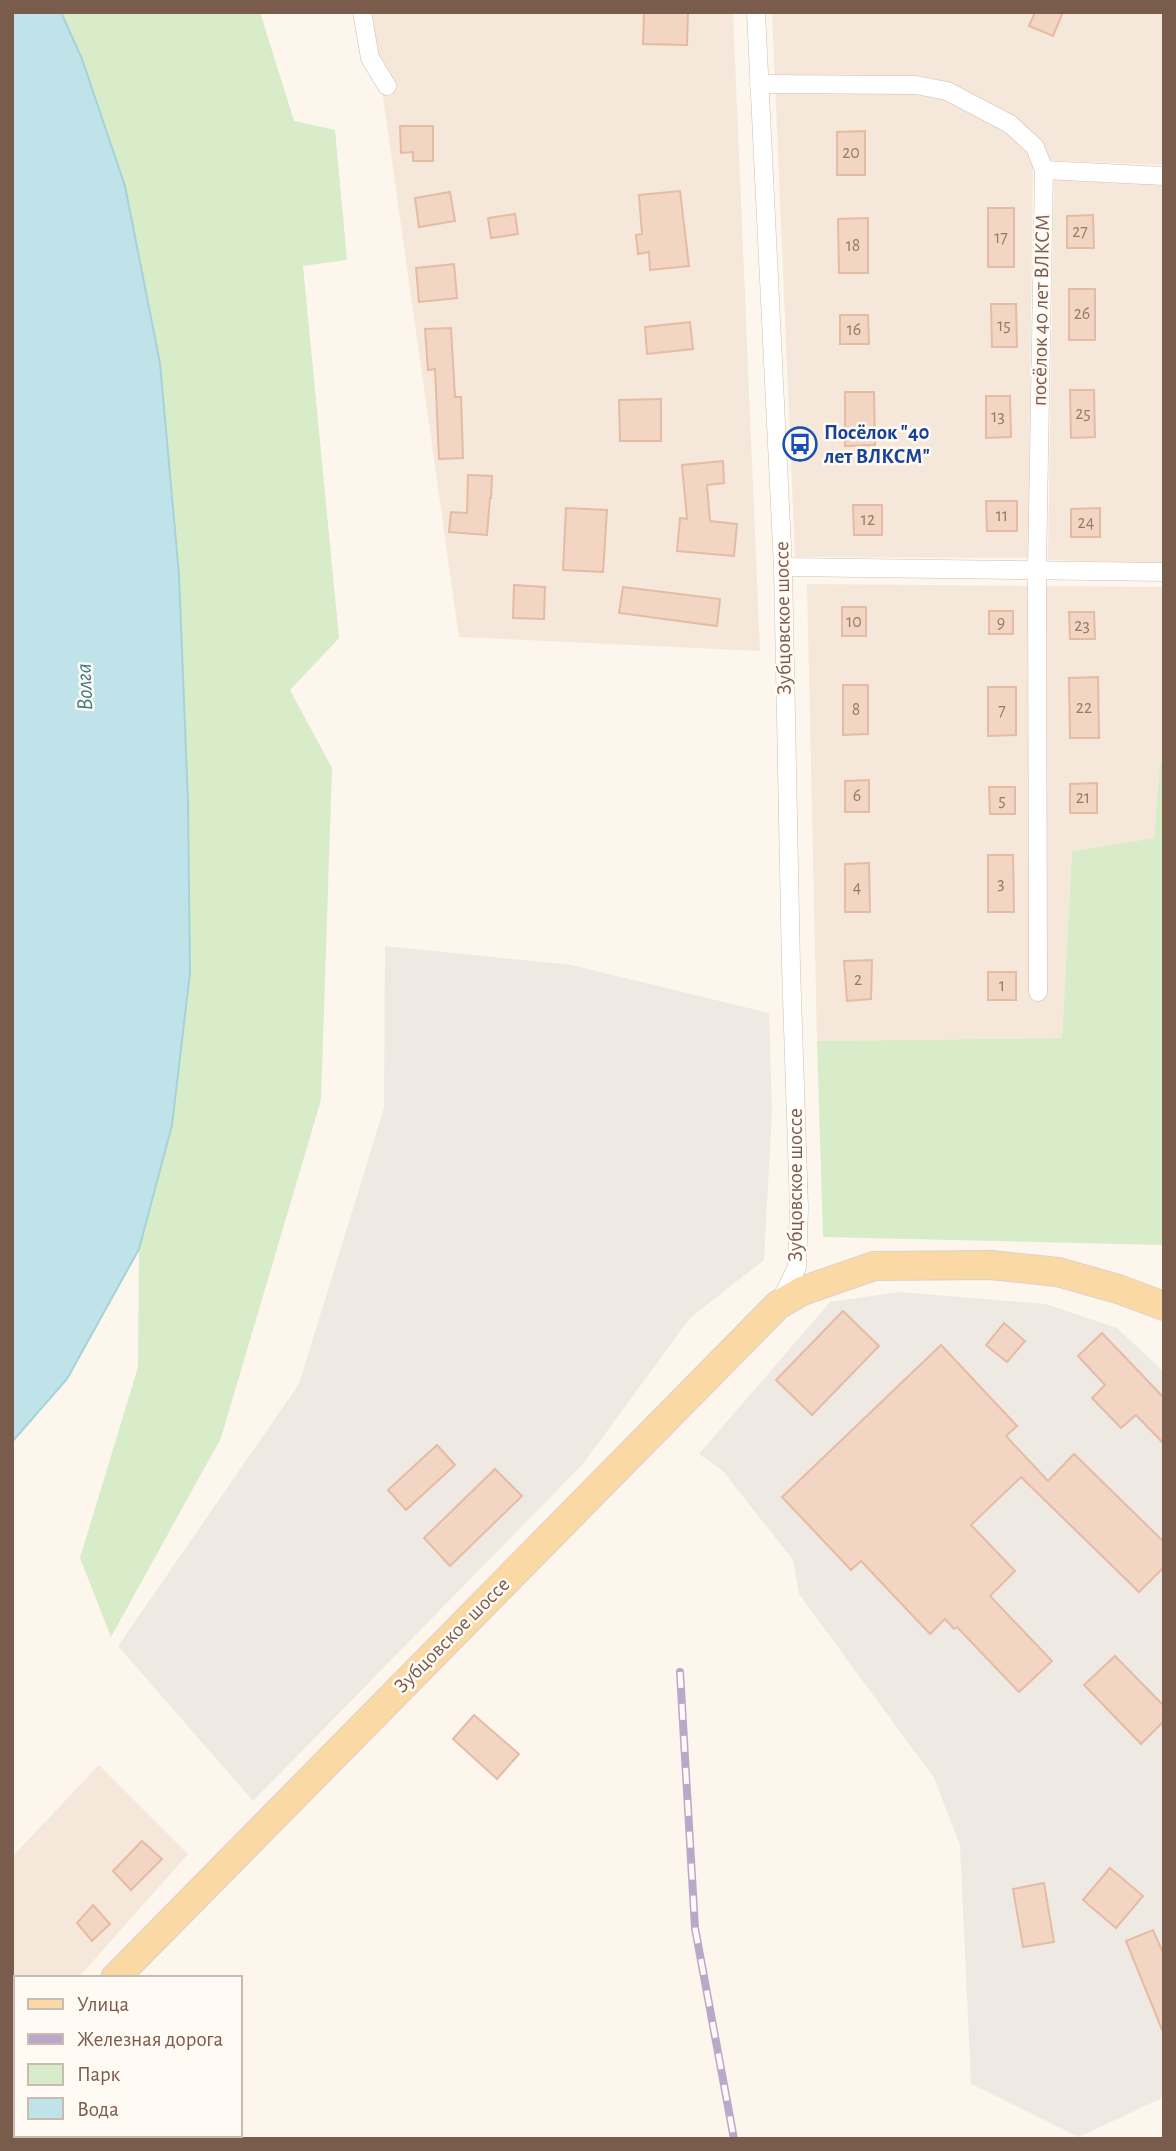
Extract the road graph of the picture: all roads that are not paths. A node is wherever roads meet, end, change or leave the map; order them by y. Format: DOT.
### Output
graph roads {
  1 [pos="362,12"];
  2 [pos="757,12"];
  3 [pos="760,84"];
  4 [pos="387,86"];
  5 [pos="1044,170"];
  6 [pos="1164,176"];
  7 [pos="783,568"];
  8 [pos="1037,570"];
  9 [pos="1164,572"];
  10 [pos="1038,992"];
  11 [pos="778,1305"];
  12 [pos="1164,1306"];
  13 [pos="117,1976"];
  1 -- 4 [label="street"];
  2 -- 3 [label="street, Зубцовское шоссе"];
  3 -- 5 [label="street"];
  3 -- 7 [label="street, Зубцовское шоссе"];
  5 -- 6 [label="street"];
  5 -- 8 [label="street, посёлок 40 лет ВЛКСМ"];
  7 -- 8 [label="street"];
  7 -- 11 [label="street, Зубцовское шоссе"];
  8 -- 9 [label="street"];
  8 -- 10 [label="street, посёлок 40 лет ВЛКСМ"];
  11 -- 12 [label="main road"];
  11 -- 13 [label="main road, Зубцовское шоссе"];
}
